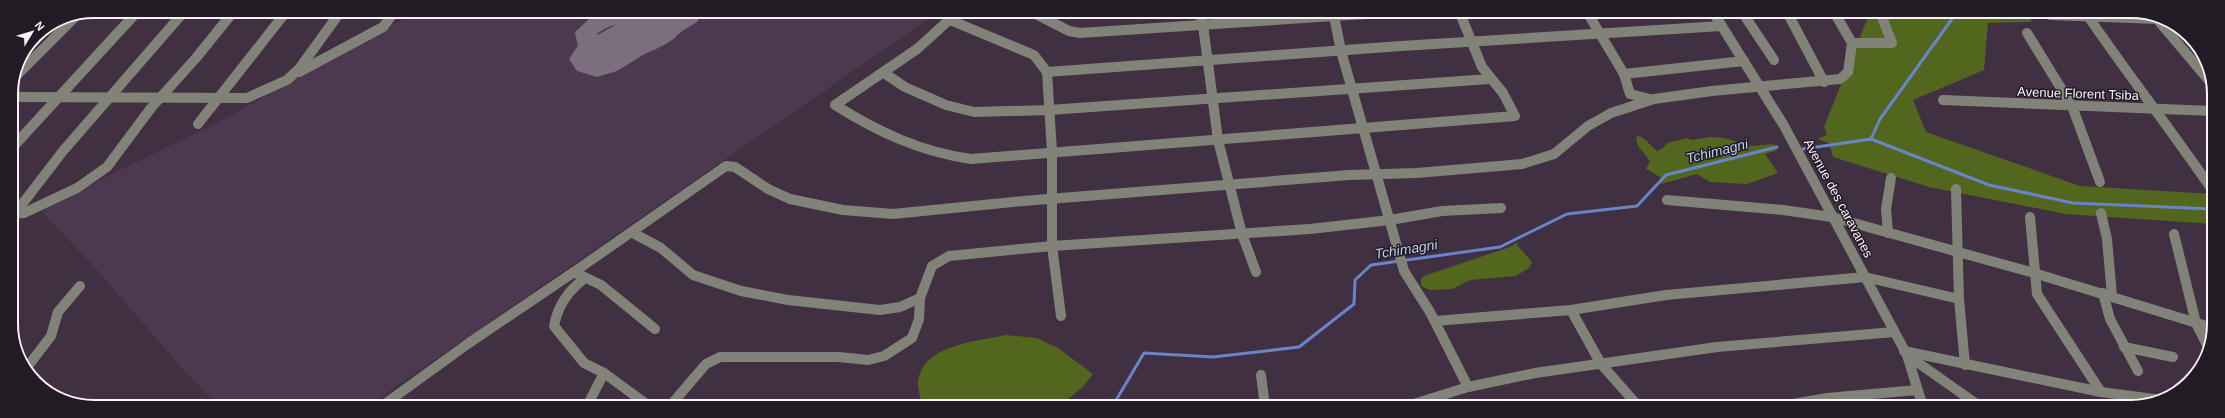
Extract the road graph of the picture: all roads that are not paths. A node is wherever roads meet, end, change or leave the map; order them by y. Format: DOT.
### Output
graph roads {
  1 [pos="131,18"];
  2 [pos="178,18"];
  3 [pos="228,18"];
  4 [pos="281,18"];
  5 [pos="336,18"];
  6 [pos="390,18"];
  7 [pos="1044,18"];
  8 [pos="1201,18"];
  9 [pos="1286,18"];
  10 [pos="1334,18"];
  11 [pos="1462,18"];
  12 [pos="1590,18"];
  13 [pos="1717,18"];
  14 [pos="1746,18"];
  15 [pos="1790,18"];
  16 [pos="1837,18"];
  17 [pos="1882,18"];
  18 [pos="2089,18"];
  19 [pos="950,20"];
  20 [pos="70,22"];
  21 [pos="1203,25"];
  22 [pos="2162,25"];
  23 [pos="1722,26"];
  24 [pos="2027,33"];
  25 [pos="1599,34"];
  26 [pos="1472,43"];
  27 [pos="1852,43"];
  28 [pos="1341,51"];
  29 [pos="1774,60"];
  30 [pos="1208,61"];
  31 [pos="1744,61"];
  32 [pos="23,69"];
  33 [pos="1047,72"];
  34 [pos="884,73"];
  35 [pos="1624,74"];
  36 [pos="2205,76"];
  37 [pos="1490,79"];
  38 [pos="286,80"];
  39 [pos="1824,82"];
  40 [pos="1760,88"];
  41 [pos="1353,90"];
  42 [pos="18,97"];
  43 [pos="59,97"];
  44 [pos="108,98"];
  45 [pos="159,98"];
  46 [pos="1212,98"];
  47 [pos="217,99"];
  48 [pos="1654,99"];
  49 [pos="1942,100"];
  50 [pos="2072,106"];
  51 [pos="2154,108"];
  52 [pos="1049,110"];
  53 [pos="2207,111"];
  54 [pos="198,124"];
  55 [pos="1363,128"];
  56 [pos="1218,140"];
  57 [pos="18,141"];
  58 [pos="1052,152"];
  59 [pos="1377,175"];
  60 [pos="1891,178"];
  61 [pos="2100,182"];
  62 [pos="2207,183"];
  63 [pos="1229,186"];
  64 [pos="1956,189"];
  65 [pos="1053,199"];
  66 [pos="1667,200"];
  67 [pos="18,208"];
  68 [pos="1501,208"];
  69 [pos="2101,213"];
  70 [pos="18,214"];
  71 [pos="1832,216"];
  72 [pos="2030,217"];
  73 [pos="1390,220"];
  74 [pos="633,233"];
  75 [pos="1888,233"];
  76 [pos="1242,234"];
  77 [pos="2174,234"];
  78 [pos="1052,246"];
  79 [pos="1957,252"];
  80 [pos="574,272"];
  81 [pos="1256,272"];
  82 [pos="2034,273"];
  83 [pos="1865,277"];
  84 [pos="585,278"];
  85 [pos="80,286"];
  86 [pos="2108,295"];
  87 [pos="920,298"];
  88 [pos="1959,299"];
  89 [pos="1571,310"];
  90 [pos="1061,316"];
  91 [pos="1434,321"];
  92 [pos="2196,323"];
  93 [pos="2207,326"];
  94 [pos="655,329"];
  95 [pos="1894,332"];
  96 [pos="2205,340"];
  97 [pos="2124,347"];
  98 [pos="1905,353"];
  99 [pos="2173,357"];
  100 [pos="30,364"];
  101 [pos="1601,364"];
  102 [pos="1965,365"];
  103 [pos="2138,371"];
  104 [pos="604,373"];
  105 [pos="1261,375"];
  106 [pos="1468,387"];
  107 [pos="1917,390"];
  108 [pos="2101,392"];
  109 [pos="2148,398"];
  110 [pos="390,400"];
  111 [pos="590,400"];
  112 [pos="641,400"];
  113 [pos="675,400"];
  114 [pos="1264,400"];
  115 [pos="1426,400"];
  116 [pos="1633,400"];
  117 [pos="1815,400"];
  118 [pos="1921,400"];
  119 [pos="1971,400"];
  1 -- 43 [label="street"];
  2 -- 44 [label="street"];
  3 -- 45 [label="street"];
  4 -- 47 [label="street"];
  5 -- 38 [label="street"];
  6 -- 38 [label="street"];
  7 -- 21 [label="street"];
  8 -- 21 [label="street"];
  9 -- 21 [label="street"];
  10 -- 28 [label="street"];
  11 -- 26 [label="street"];
  12 -- 25 [label="street"];
  13 -- 23 [label="street, Avenue des caravanes"];
  14 -- 29 [label="street"];
  15 -- 39 [label="street"];
  16 -- 27 [label="street"];
  17 -- 27 [label="street"];
  18 -- 51 [label="street"];
  19 -- 33 [label="street"];
  19 -- 34 [label="street"];
  20 -- 32 [label="street"];
  21 -- 30 [label="street"];
  22 -- 36 [label="street"];
  23 -- 25 [label="street"];
  23 -- 31 [label="street, Avenue des caravanes"];
  24 -- 50 [label="street"];
  25 -- 26 [label="street"];
  25 -- 35 [label="street"];
  26 -- 28 [label="street"];
  26 -- 37 [label="street"];
  27 -- 39 [label="street"];
  28 -- 30 [label="street"];
  28 -- 41 [label="street"];
  30 -- 33 [label="street"];
  30 -- 46 [label="street"];
  31 -- 35 [label="street"];
  31 -- 40 [label="street, Avenue des caravanes"];
  33 -- 52 [label="street"];
  34 -- 52 [label="street"];
  34 -- 58 [label="street"];
  35 -- 48 [label="street"];
  37 -- 41 [label="street"];
  37 -- 55 [label="street"];
  38 -- 47 [label="street"];
  39 -- 40 [label="street"];
  40 -- 48 [label="street"];
  40 -- 71 [label="street, Avenue des caravanes"];
  41 -- 46 [label="street"];
  41 -- 55 [label="street"];
  42 -- 43 [label="street"];
  43 -- 44 [label="street"];
  43 -- 57 [label="street"];
  44 -- 45 [label="street"];
  44 -- 67 [label="street"];
  45 -- 47 [label="street"];
  45 -- 70 [label="street"];
  46 -- 52 [label="street"];
  46 -- 56 [label="street"];
  47 -- 54 [label="street"];
  48 -- 59 [label="street"];
  49 -- 50 [label="street, Avenue Florent Tsiba"];
  50 -- 51 [label="street, Avenue Florent Tsiba"];
  50 -- 61 [label="street"];
  51 -- 53 [label="street, Avenue Florent Tsiba"];
  51 -- 62 [label="street"];
  52 -- 58 [label="street"];
  55 -- 56 [label="street"];
  55 -- 59 [label="street"];
  56 -- 58 [label="street"];
  56 -- 63 [label="street"];
  58 -- 65 [label="street"];
  59 -- 63 [label="street"];
  59 -- 73 [label="street"];
  60 -- 75 [label="street"];
  63 -- 65 [label="street"];
  63 -- 76 [label="street"];
  64 -- 79 [label="street"];
  65 -- 74 [label="street"];
  65 -- 78 [label="street"];
  66 -- 71 [label="street"];
  68 -- 73 [label="street"];
  69 -- 86 [label="street"];
  71 -- 75 [label="street"];
  71 -- 83 [label="street, Avenue des caravanes"];
  72 -- 82 [label="street"];
  73 -- 76 [label="street"];
  73 -- 91 [label="street"];
  74 -- 80 [label="street"];
  74 -- 87 [label="street"];
  75 -- 79 [label="street"];
  76 -- 78 [label="street"];
  76 -- 81 [label="street"];
  77 -- 92 [label="street"];
  78 -- 87 [label="street"];
  78 -- 90 [label="street"];
  79 -- 82 [label="street"];
  79 -- 88 [label="street"];
  80 -- 84 [label="street"];
  80 -- 110 [label="street"];
  82 -- 86 [label="street"];
  82 -- 108 [label="street"];
  83 -- 88 [label="street"];
  83 -- 89 [label="street"];
  83 -- 95 [label="street, Avenue des caravanes"];
  84 -- 94 [label="street"];
  84 -- 104 [label="street"];
  85 -- 100 [label="street"];
  86 -- 92 [label="street"];
  86 -- 97 [label="street"];
  87 -- 113 [label="street"];
  88 -- 102 [label="street"];
  89 -- 91 [label="street"];
  89 -- 101 [label="street"];
  91 -- 106 [label="street"];
  92 -- 93 [label="street"];
  92 -- 96 [label="street"];
  95 -- 98 [label="street, Avenue des caravanes"];
  95 -- 101 [label="street"];
  97 -- 99 [label="street"];
  97 -- 103 [label="street"];
  98 -- 102 [label="street"];
  98 -- 107 [label="street, Avenue des caravanes"];
  98 -- 119 [label="street"];
  101 -- 106 [label="street"];
  101 -- 116 [label="street"];
  102 -- 108 [label="street"];
  104 -- 111 [label="street"];
  104 -- 112 [label="street"];
  105 -- 114 [label="street"];
  106 -- 115 [label="street"];
  107 -- 117 [label="street"];
  107 -- 118 [label="street, Avenue des caravanes"];
  108 -- 109 [label="street"];
}
